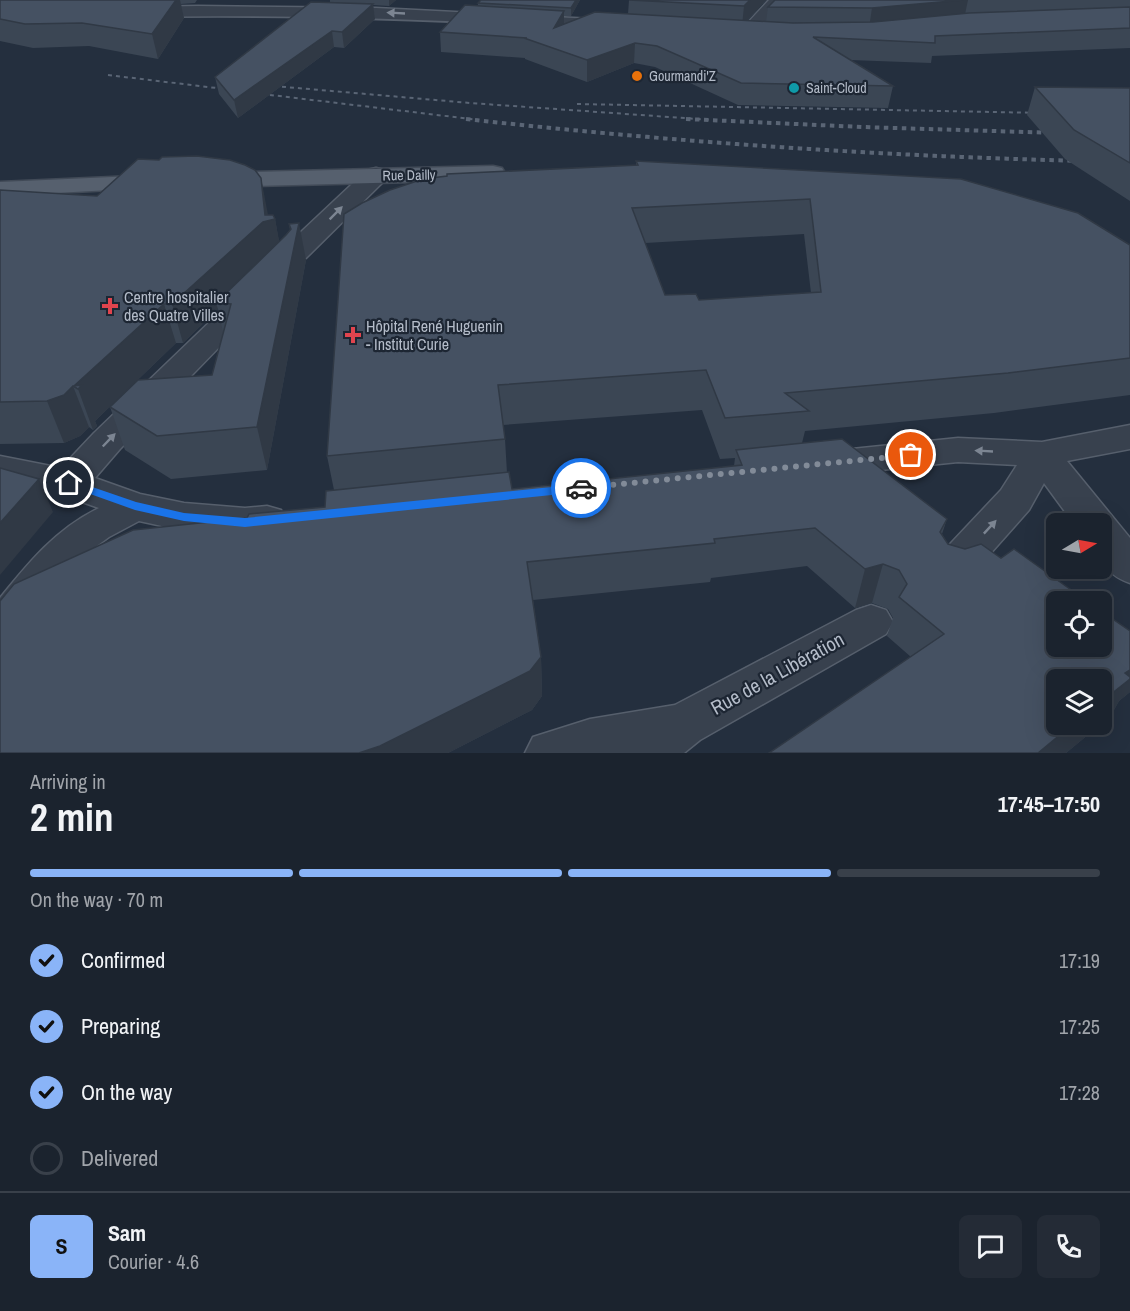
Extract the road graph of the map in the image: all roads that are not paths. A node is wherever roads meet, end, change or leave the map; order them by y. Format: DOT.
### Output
graph roads {
  1 [pos="451,0"];
  2 [pos="778,0"];
  3 [pos="120,13"];
  4 [pos="437,15"];
  5 [pos="637,26"];
  6 [pos="769,34"];
  7 [pos="516,173"];
  8 [pos="376,175"];
  9 [pos="0,189"];
  10 [pos="1130,437"];
  11 [pos="1042,454"];
  12 [pos="793,467"];
  13 [pos="0,469"];
  14 [pos="69,483"];
  15 [pos="135,506"];
  16 [pos="1088,513"];
  17 [pos="298,517"];
  18 [pos="1112,544"];
  19 [pos="1130,567"];
  20 [pos="951,570"];
  21 [pos="871,622"];
  22 [pos="0,630"];
  23 [pos="683,725"];
  24 [pos="550,753"];
  25 [pos="646,753"];
  1 -- 4 [label="street"];
  2 -- 6 [label="street"];
  4 -- 3 [label="street, one-way"];
  4 -- 5 [label="street"];
  7 -- 8 [label="main road, Rue Dailly"];
  8 -- 9 [label="main road, Rue Dailly"];
  14 -- 8 [label="street, one-way"];
  10 -- 11 [label="street"];
  11 -- 12 [label="street, one-way"];
  11 -- 16 [label="street"];
  20 -- 11 [label="street, one-way"];
  13 -- 14 [label="street"];
  14 -- 15 [label="street"];
  15 -- 17 [label="street"];
  15 -- 22 [label="street"];
  18 -- 19 [label="street"];
  21 -- 23 [label="street, Rue de la Libération"];
  23 -- 24 [label="street, Rue de la Libération"];
  23 -- 25 [label="street, Rue de la Libération"];
}
